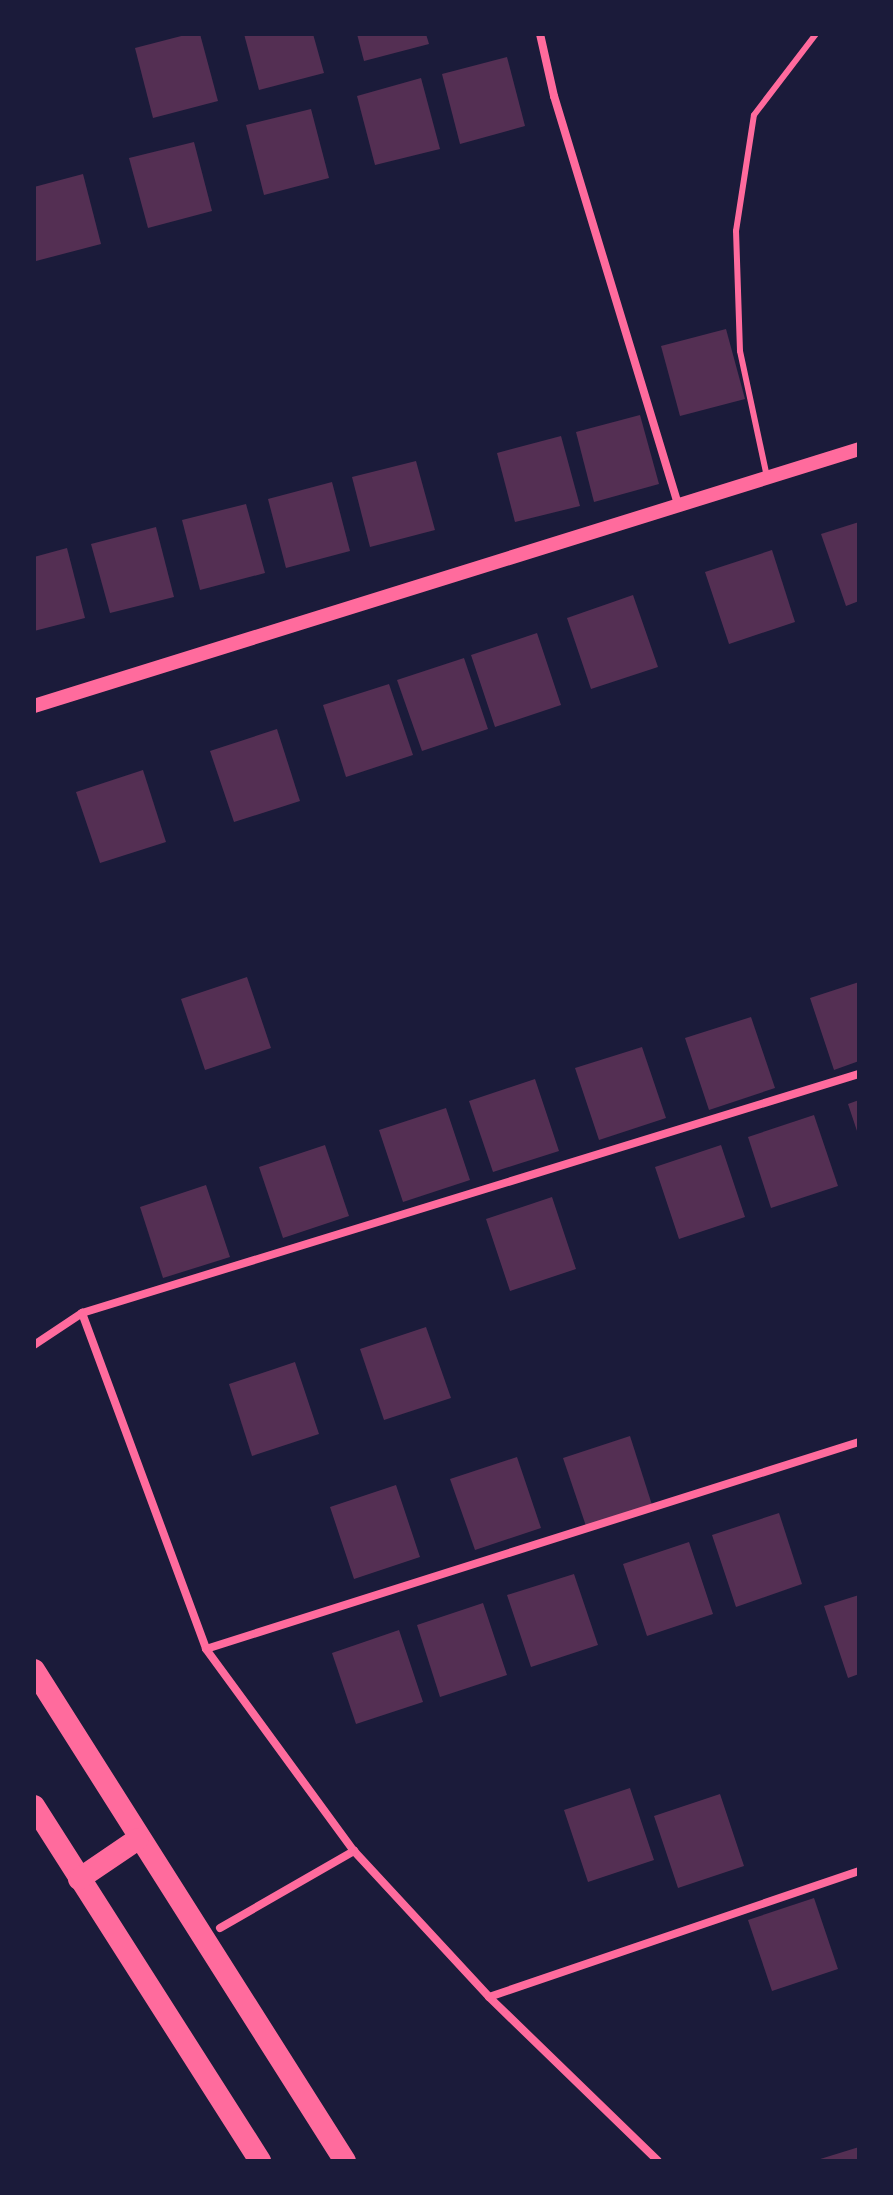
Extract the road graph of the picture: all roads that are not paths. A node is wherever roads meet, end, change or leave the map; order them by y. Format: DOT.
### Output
graph roads {
  1 [pos="540,34"];
  2 [pos="816,34"];
  3 [pos="859,449"];
  4 [pos="767,477"];
  5 [pos="678,504"];
  6 [pos="34,706"];
  7 [pos="859,1074"];
  8 [pos="82,1313"];
  9 [pos="34,1345"];
  10 [pos="859,1442"];
  11 [pos="206,1649"];
  12 [pos="34,1670"];
  13 [pos="34,1806"];
  14 [pos="138,1839"];
  15 [pos="354,1851"];
  16 [pos="859,1871"];
  17 [pos="79,1879"];
  18 [pos="220,1928"];
  19 [pos="489,1997"];
  20 [pos="260,2161"];
  21 [pos="345,2161"];
  22 [pos="658,2161"];
  1 -- 5 [label="street"];
  2 -- 4 [label="lane"];
  3 -- 4 [label="street"];
  4 -- 5 [label="street"];
  5 -- 6 [label="street"];
  7 -- 8 [label="street"];
  8 -- 9 [label="street"];
  8 -- 11 [label="street"];
  10 -- 11 [label="street"];
  11 -- 15 [label="street"];
  12 -- 14 [label="highway"];
  13 -- 17 [label="highway"];
  14 -- 17 [label="highway"];
  14 -- 21 [label="highway"];
  15 -- 18 [label="street"];
  15 -- 19 [label="street"];
  16 -- 19 [label="street"];
  17 -- 20 [label="highway"];
  19 -- 22 [label="street"];
}
